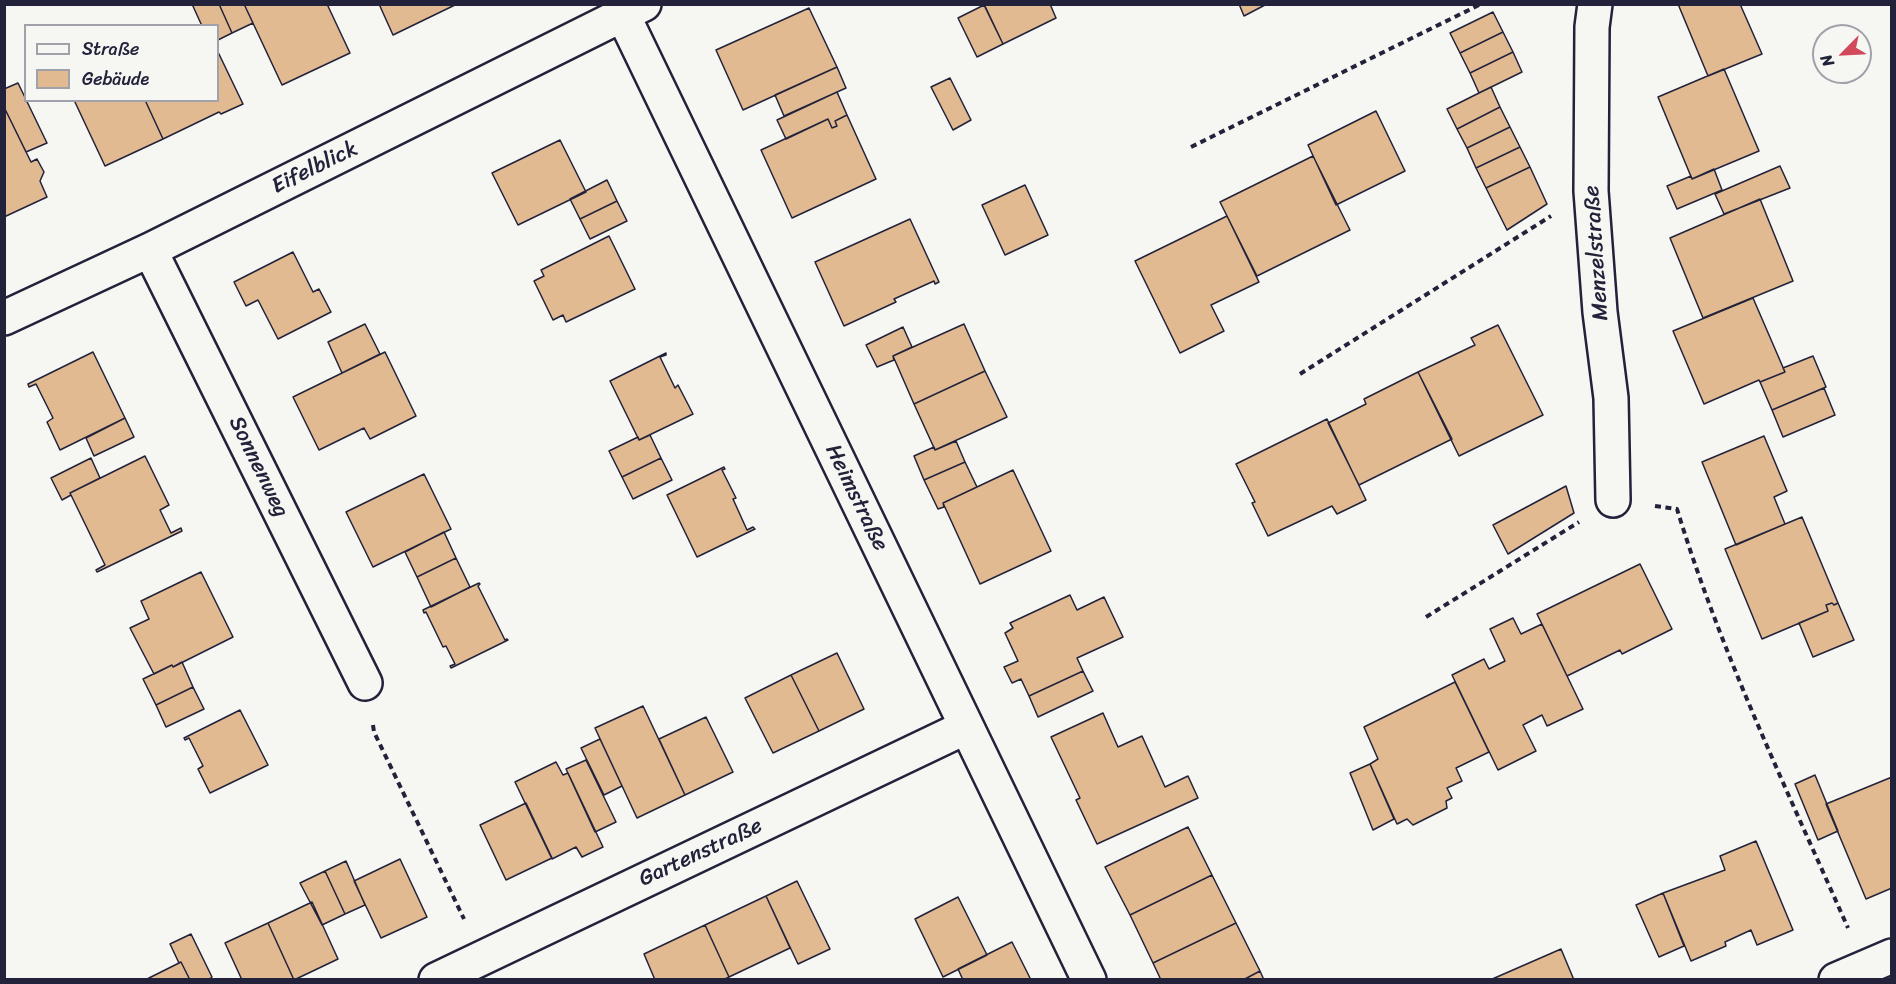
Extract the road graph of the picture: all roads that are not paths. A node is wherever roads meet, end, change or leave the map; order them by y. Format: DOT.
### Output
graph roads {
  1 [pos="1595,4"];
  2 [pos="634,10"];
  3 [pos="150,250"];
  4 [pos="4,318"];
  5 [pos="1613,500"];
  6 [pos="365,683"];
  7 [pos="966,727"];
  8 [pos="436,980"];
  9 [pos="1089,980"];
  1 -- 5 [label="street, Menzelstraße"];
  2 -- 3 [label="street, Eifelblick"];
  2 -- 7 [label="street, Heimstraße"];
  3 -- 4 [label="street, Eifelblick"];
  3 -- 6 [label="street, Sonnenweg"];
  7 -- 8 [label="street, Gartenstraße"];
  7 -- 9 [label="street, Heimstraße"];
}
